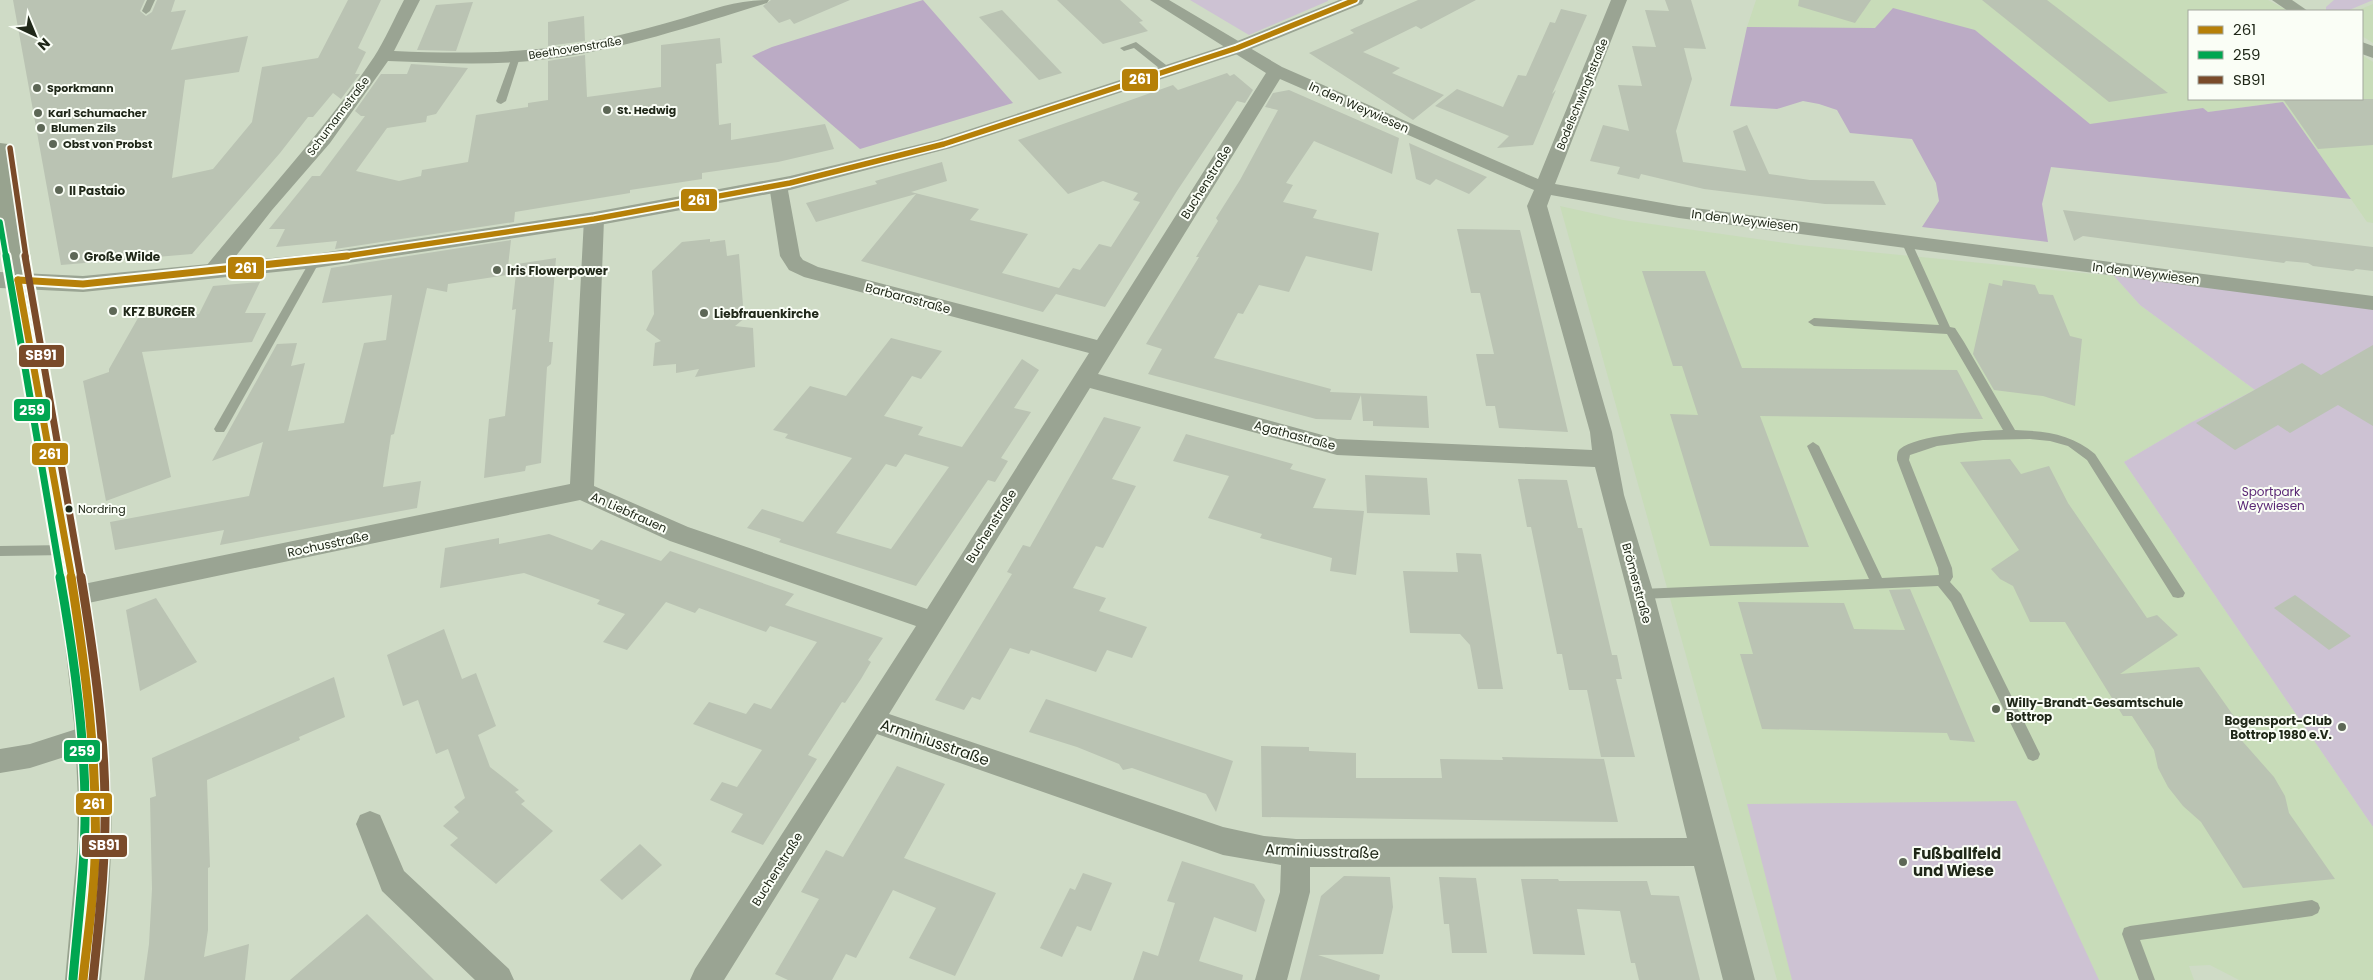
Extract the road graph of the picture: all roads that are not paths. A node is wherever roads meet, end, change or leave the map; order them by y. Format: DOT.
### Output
graph roads {
  1 [pos="151,0"];
  2 [pos="412,0"];
  3 [pos="759,0"];
  4 [pos="1158,0"];
  5 [pos="1355,0"];
  6 [pos="1619,0"];
  7 [pos="2286,1"];
  8 [pos="2299,10"];
  9 [pos="146,11"];
  10 [pos="1124,48"];
  11 [pos="1237,48"];
  12 [pos="383,56"];
  13 [pos="516,57"];
  14 [pos="1167,70"];
  15 [pos="1276,71"];
  16 [pos="501,101"];
  17 [pos="0,150"];
  18 [pos="778,185"];
  19 [pos="1544,188"];
  20 [pos="594,219"];
  21 [pos="1906,242"];
  22 [pos="314,261"];
  23 [pos="214,270"];
  24 [pos="9,280"];
  25 [pos="2373,303"];
  26 [pos="1814,322"];
  27 [pos="1946,328"];
  28 [pos="1102,349"];
  29 [pos="1083,378"];
  30 [pos="220,428"];
  31 [pos="2012,435"];
  32 [pos="1813,446"];
  33 [pos="1604,459"];
  34 [pos="582,491"];
  35 [pos="67,550"];
  36 [pos="0,551"];
  37 [pos="1941,581"];
  38 [pos="1878,584"];
  39 [pos="2178,593"];
  40 [pos="1641,594"];
  41 [pos="74,596"];
  42 [pos="932,621"];
  43 [pos="872,720"];
  44 [pos="92,736"];
  45 [pos="2033,754"];
  46 [pos="0,761"];
  47 [pos="370,824"];
  48 [pos="1704,852"];
  49 [pos="1296,853"];
  50 [pos="2312,908"];
  51 [pos="83,980"];
  52 [pos="498,980"];
  53 [pos="706,980"];
  54 [pos="1271,980"];
  55 [pos="1739,980"];
  56 [pos="2147,980"];
  1 -- 9 [label="lane"];
  2 -- 12 [label="street, Schumannstraße"];
  3 -- 13 [label="street, Beethovenstraße"];
  4 -- 11 [label="street, In den Weywiesen"];
  5 -- 11 [label="street"];
  6 -- 19 [label="street, Bodelschwinghstraße"];
  7 -- 8 [label="street"];
  10 -- 14 [label="lane"];
  11 -- 14 [label="street"];
  11 -- 15 [label="street, In den Weywiesen"];
  12 -- 13 [label="street, Beethovenstraße"];
  12 -- 23 [label="street, Schumannstraße"];
  13 -- 16 [label="lane"];
  14 -- 18 [label="street"];
  15 -- 19 [label="street, In den Weywiesen"];
  15 -- 28 [label="street, Buchenstraße"];
  17 -- 24 [label="main road"];
  18 -- 20 [label="street"];
  18 -- 28 [label="street, Barbarastraße"];
  19 -- 21 [label="street, In den Weywiesen"];
  19 -- 33 [label="street, Brömerstraße"];
  20 -- 22 [label="street"];
  20 -- 34 [label="street, An Liebfrauen"];
  21 -- 25 [label="street, In den Weywiesen"];
  21 -- 27 [label="lane"];
  22 -- 23 [label="street"];
  22 -- 30 [label="lane"];
  23 -- 24 [label="street"];
  24 -- 35 [label="main road"];
  26 -- 27 [label="lane"];
  27 -- 31 [label="lane"];
  28 -- 29 [label="street, Buchenstraße"];
  29 -- 33 [label="street, Agathastraße"];
  29 -- 42 [label="street, Buchenstraße"];
  31 -- 37 [label="lane"];
  31 -- 39 [label="lane"];
  32 -- 38 [label="lane"];
  33 -- 40 [label="street, Brömerstraße"];
  34 -- 41 [label="street, Rochusstraße"];
  34 -- 42 [label="street, An Liebfrauen"];
  35 -- 36 [label="lane"];
  35 -- 41 [label="main road"];
  37 -- 38 [label="lane"];
  37 -- 45 [label="lane"];
  38 -- 40 [label="lane"];
  40 -- 48 [label="street, Brömerstraße"];
  41 -- 44 [label="main road"];
  42 -- 43 [label="street, Buchenstraße"];
  43 -- 49 [label="street, Arminiusstraße"];
  43 -- 53 [label="street, Buchenstraße"];
  44 -- 46 [label="street"];
  44 -- 51 [label="main road"];
  47 -- 52 [label="street"];
  48 -- 49 [label="street, Arminiusstraße"];
  48 -- 55 [label="street, Brömerstraße"];
  49 -- 54 [label="street"];
  50 -- 56 [label="lane"];
}
